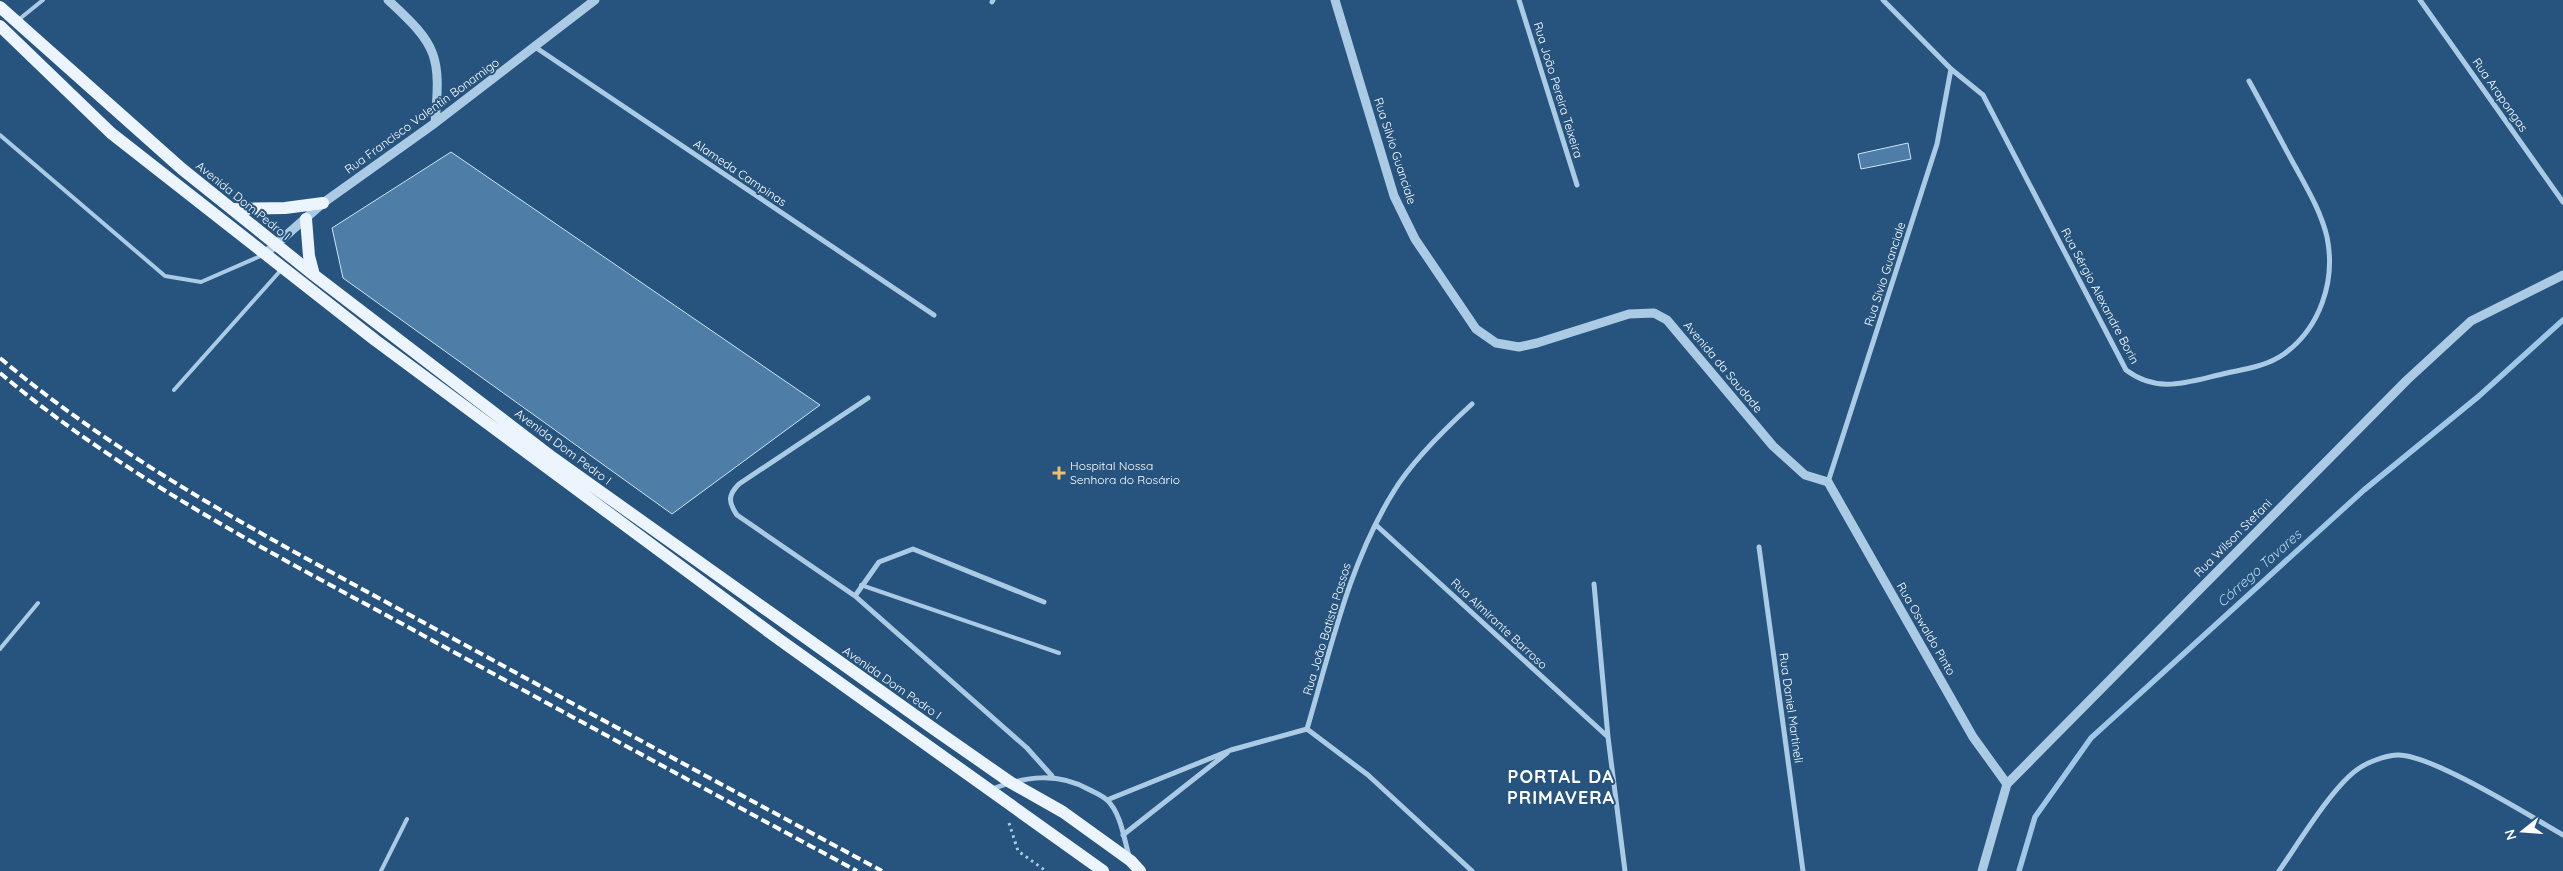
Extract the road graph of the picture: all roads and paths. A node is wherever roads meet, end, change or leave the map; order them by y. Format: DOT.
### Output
graph roads {
  1 [pos="42,0"];
  2 [pos="388,0"];
  3 [pos="595,0"];
  4 [pos="1335,0"];
  5 [pos="1519,0"];
  6 [pos="1883,0"];
  7 [pos="2420,0"];
  8 [pos="0,7"];
  9 [pos="16,22"];
  10 [pos="0,26"];
  11 [pos="535,47"];
  12 [pos="1951,69"];
  13 [pos="2249,81"];
  14 [pos="435,123"];
  15 [pos="0,135"];
  16 [pos="1577,185"];
  17 [pos="2563,202"];
  18 [pos="323,203"];
  19 [pos="233,209"];
  20 [pos="306,218"];
  21 [pos="275,245"];
  22 [pos="265,254"];
  23 [pos="283,268"];
  24 [pos="314,275"];
  25 [pos="2563,275"];
  26 [pos="934,315"];
  27 [pos="1496,343"];
  28 [pos="174,390"];
  29 [pos="868,398"];
  30 [pos="1472,404"];
  31 [pos="1828,482"];
  32 [pos="1376,525"];
  33 [pos="1759,547"];
  34 [pos="1594,584"];
  35 [pos="861,585"];
  36 [pos="855,596"];
  37 [pos="1044,602"];
  38 [pos="38,603"];
  39 [pos="0,649"];
  40 [pos="1059,654"];
  41 [pos="1307,729"];
  42 [pos="1608,737"];
  43 [pos="1231,750"];
  44 [pos="1052,776"];
  45 [pos="1010,782"];
  46 [pos="2007,784"];
  47 [pos="996,793"];
  48 [pos="1107,800"];
  49 [pos="407,820"];
  50 [pos="1124,835"];
  51 [pos="2563,835"];
  52 [pos="1132,866"];
  53 [pos="381,871"];
  54 [pos="1046,871"];
  55 [pos="1103,871"];
  56 [pos="1140,871"];
  57 [pos="1472,871"];
  58 [pos="1625,871"];
  59 [pos="1803,871"];
  60 [pos="1982,871"];
  61 [pos="2279,871"];
  1 -- 9 [label="lane"];
  2 -- 14 [label="street"];
  3 -- 11 [label="street, Rua Francisco Valentin Bonamigo"];
  4 -- 27 [label="street, Rua Silvio Guanciale"];
  5 -- 16 [label="street, Rua João Pereira Teixeira"];
  6 -- 12 [label="street, Rua Sérgio Alexandre Borin"];
  7 -- 17 [label="street, Rua Arapongas"];
  8 -- 9 [label="main road, Avenida Dom Pedro I"];
  9 -- 19 [label="main road, Avenida Dom Pedro I"];
  10 -- 22 [label="main road, Avenida Dom Pedro I"];
  11 -- 14 [label="street, Rua Francisco Valentin Bonamigo"];
  11 -- 26 [label="street, Alameda Campinas"];
  12 -- 13 [label="street, Rua Sérgio Alexandre Borin"];
  12 -- 31 [label="street, Rua Sivio Guanciale"];
  14 -- 18 [label="street, Rua Francisco Valentin Bonamigo"];
  15 -- 22 [label="lane"];
  18 -- 19 [label="main road"];
  18 -- 20 [label="street, Rua Francisco Valentin Bonamigo"];
  19 -- 21 [label="main road, Avenida Dom Pedro I"];
  20 -- 21 [label="street, Rua Francisco Valentin Bonamigo"];
  20 -- 24 [label="main road"];
  21 -- 22 [label="street, Rua Francisco Valentin Bonamigo"];
  21 -- 24 [label="main road, Avenida Dom Pedro I"];
  22 -- 23 [label="main road, Avenida Dom Pedro I"];
  23 -- 28 [label="lane"];
  23 -- 47 [label="main road, Avenida Dom Pedro I"];
  24 -- 45 [label="main road, Avenida Dom Pedro I"];
  25 -- 46 [label="street, Rua Wilson Stefani"];
  27 -- 31 [label="street, Avenida da Saudade"];
  29 -- 36 [label="street"];
  30 -- 32 [label="street, Rua João Batista Passos"];
  31 -- 46 [label="street, Rua Oswaldo Pinto"];
  32 -- 41 [label="street, Rua João Batista Passos"];
  32 -- 42 [label="street, Rua Almirante Barroso"];
  33 -- 59 [label="street, Rua Daniel Martineli"];
  34 -- 42 [label="street"];
  35 -- 36 [label="street"];
  35 -- 37 [label="street"];
  35 -- 40 [label="lane"];
  36 -- 44 [label="street"];
  38 -- 39 [label="lane"];
  41 -- 43 [label="street"];
  41 -- 57 [label="street"];
  42 -- 58 [label="street"];
  43 -- 48 [label="street"];
  43 -- 50 [label="street"];
  44 -- 45 [label="street"];
  44 -- 48 [label="street"];
  45 -- 47 [label="street"];
  45 -- 52 [label="main road, Avenida Dom Pedro I"];
  46 -- 60 [label="street, Rua Wilson Stefani"];
  47 -- 54 [label="path"];
  47 -- 55 [label="main road, Avenida Dom Pedro I"];
  48 -- 50 [label="street"];
  49 -- 53 [label="lane"];
  50 -- 52 [label="street"];
  51 -- 61 [label="street"];
  52 -- 56 [label="main road, Avenida Dom Pedro I"];
}
